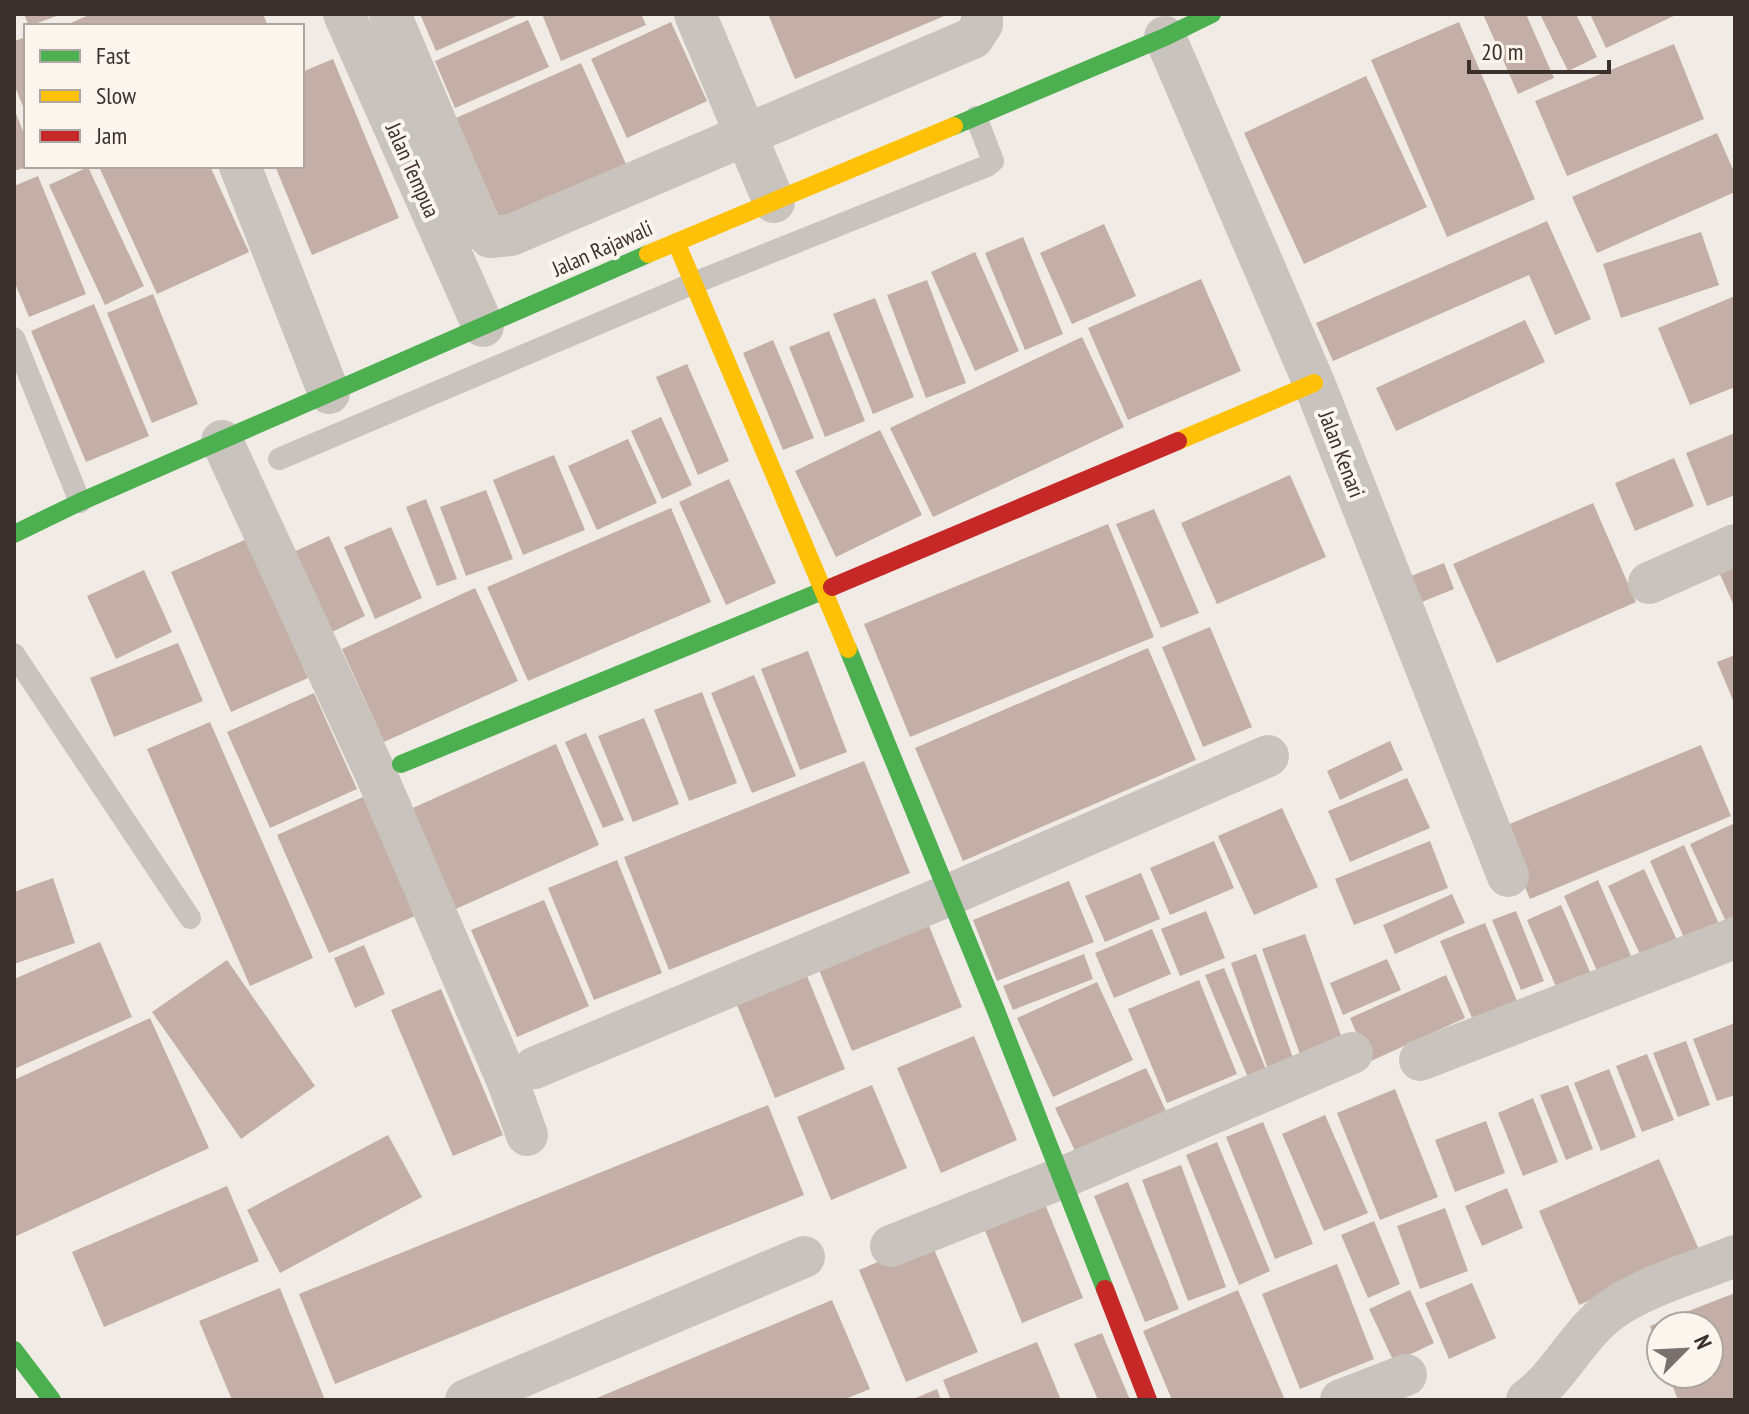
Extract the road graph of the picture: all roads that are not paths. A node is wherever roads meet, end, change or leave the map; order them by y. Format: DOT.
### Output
graph roads {
  1 [pos="344,14"];
  2 [pos="390,14"];
  3 [pos="695,14"];
  4 [pos="982,14"];
  5 [pos="1212,14"];
  6 [pos="1165,37"];
  7 [pos="976,117"];
  8 [pos="746,133"];
  9 [pos="241,168"];
  10 [pos="774,202"];
  11 [pos="676,242"];
  12 [pos="694,283"];
  13 [pos="483,326"];
  14 [pos="14,338"];
  15 [pos="1314,383"];
  16 [pos="329,393"];
  17 [pos="222,441"];
  18 [pos="279,459"];
  19 [pos="80,502"];
  20 [pos="14,534"];
  21 [pos="1735,545"];
  22 [pos="1649,583"];
  23 [pos="825,590"];
  24 [pos="14,654"];
  25 [pos="1268,756"];
  26 [pos="401,764"];
  27 [pos="1508,876"];
  28 [pos="949,895"];
  29 [pos="190,918"];
  30 [pos="1735,938"];
  31 [pos="1352,1053"];
  32 [pos="1420,1060"];
  33 [pos="534,1068"];
  34 [pos="527,1135"];
  35 [pos="1064,1177"];
  36 [pos="891,1246"];
  37 [pos="1735,1256"];
  38 [pos="804,1257"];
  39 [pos="14,1350"];
  40 [pos="1406,1375"];
  41 [pos="52,1400"];
  42 [pos="466,1400"];
  43 [pos="1148,1400"];
  44 [pos="1341,1400"];
  45 [pos="1527,1400"];
  1 -- 13 [label="street, Jalan Tempua"];
  2 -- 8 [label="street"];
  3 -- 8 [label="street"];
  4 -- 8 [label="street"];
  5 -- 6 [label="street, Jalan Rajawali"];
  6 -- 7 [label="street, Jalan Rajawali"];
  6 -- 15 [label="street, Jalan Kenari"];
  7 -- 10 [label="street, Jalan Rajawali"];
  7 -- 12 [label="lane"];
  8 -- 10 [label="street"];
  9 -- 16 [label="street"];
  10 -- 11 [label="street, Jalan Rajawali"];
  11 -- 12 [label="street"];
  11 -- 13 [label="street, Jalan Rajawali"];
  12 -- 18 [label="lane"];
  12 -- 23 [label="street"];
  13 -- 16 [label="street, Jalan Rajawali"];
  14 -- 19 [label="lane"];
  15 -- 23 [label="street"];
  15 -- 27 [label="street, Jalan Kenari"];
  16 -- 17 [label="street, Jalan Rajawali"];
  17 -- 19 [label="street, Jalan Rajawali"];
  17 -- 34 [label="street"];
  19 -- 20 [label="street, Jalan Rajawali"];
  21 -- 22 [label="street"];
  23 -- 26 [label="street"];
  23 -- 28 [label="street"];
  24 -- 29 [label="lane"];
  25 -- 28 [label="street"];
  28 -- 33 [label="street"];
  28 -- 35 [label="street"];
  30 -- 32 [label="street"];
  31 -- 35 [label="street"];
  35 -- 36 [label="street"];
  35 -- 43 [label="street"];
  37 -- 45 [label="street"];
  38 -- 42 [label="street"];
  39 -- 41 [label="street"];
  40 -- 44 [label="street"];
}
